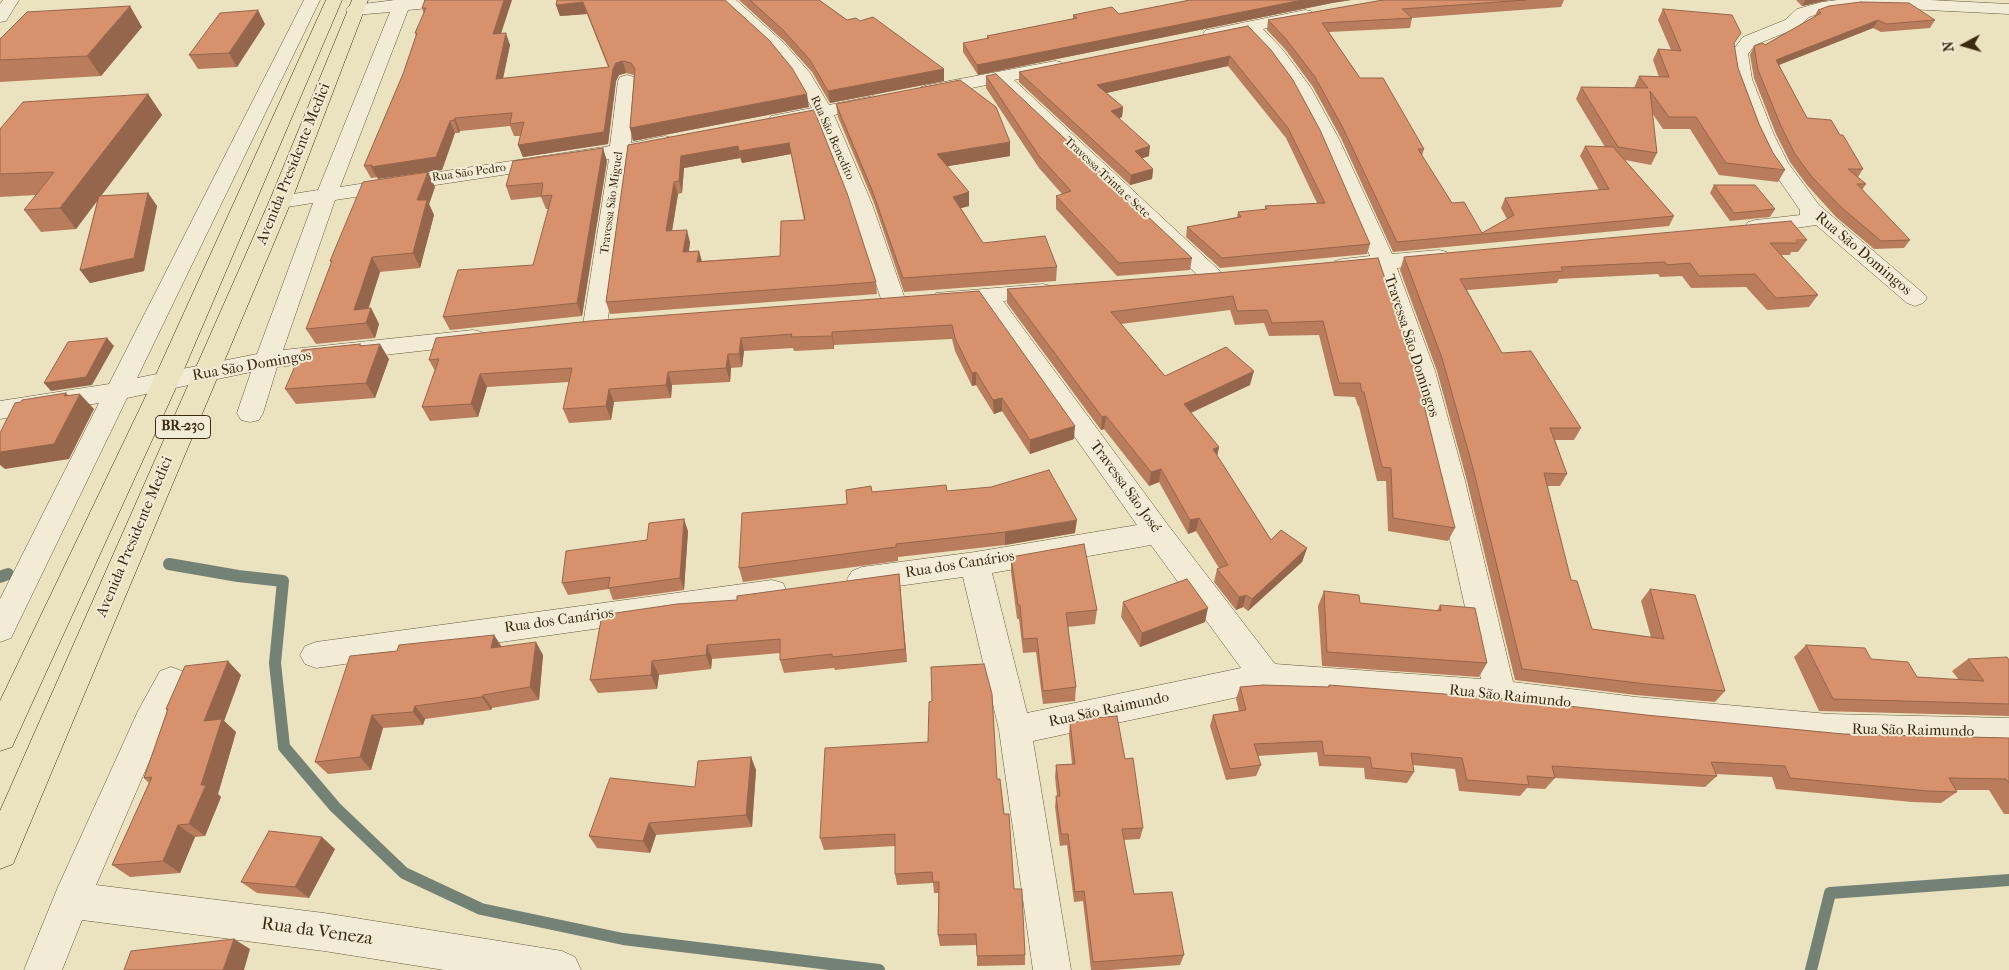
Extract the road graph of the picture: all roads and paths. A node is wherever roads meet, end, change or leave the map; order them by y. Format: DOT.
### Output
graph roads {
  1 [pos="11,0"];
  2 [pos="312,0"];
  3 [pos="460,0"];
  4 [pos="726,0"];
  5 [pos="350,3"];
  6 [pos="402,3"];
  7 [pos="2009,9"];
  8 [pos="1323,12"];
  9 [pos="0,17"];
  10 [pos="1250,26"];
  11 [pos="1198,36"];
  12 [pos="1076,62"];
  13 [pos="1001,78"];
  14 [pos="627,81"];
  15 [pos="823,111"];
  16 [pos="765,123"];
  17 [pos="687,138"];
  18 [pos="620,151"];
  19 [pos="327,193"];
  20 [pos="280,202"];
  21 [pos="1811,210"];
  22 [pos="1730,230"];
  23 [pos="1463,254"];
  24 [pos="1384,262"];
  25 [pos="1318,268"];
  26 [pos="1184,280"];
  27 [pos="1065,289"];
  28 [pos="986,295"];
  29 [pos="1915,298"];
  30 [pos="595,325"];
  31 [pos="498,335"];
  32 [pos="267,360"];
  33 [pos="205,374"];
  34 [pos="166,381"];
  35 [pos="118,391"];
  36 [pos="0,410"];
  37 [pos="250,413"];
  38 [pos="1158,533"];
  39 [pos="975,564"];
  40 [pos="837,583"];
  41 [pos="798,588"];
  42 [pos="0,629"];
  43 [pos="316,655"];
  44 [pos="1266,676"];
  45 [pos="171,681"];
  46 [pos="1500,695"];
  47 [pos="1015,730"];
  48 [pos="2009,733"];
  49 [pos="0,736"];
  50 [pos="0,852"];
  51 [pos="71,900"];
  52 [pos="43,970"];
  53 [pos="562,970"];
  54 [pos="1052,970"];
  1 -- 9 [label="street"];
  2 -- 35 [label="street"];
  3 -- 6 [label="street"];
  4 -- 15 [label="street, Rua São Benedito"];
  5 -- 6 [label="street"];
  5 -- 20 [label="main road, Avenida Presidente Medici / BR-230"];
  5 -- 34 [label="main road, Avenida Presidente Medici / BR-230"];
  6 -- 19 [label="street"];
  7 -- 21 [label="street, Rua São Domingos"];
  8 -- 10 [label="street"];
  10 -- 11 [label="street"];
  10 -- 24 [label="street, Travessa São Domingos"];
  12 -- 13 [label="street"];
  13 -- 15 [label="street"];
  13 -- 26 [label="street, Travessa Trinta e Sete"];
  14 -- 18 [label="street, Travessa São Miguel"];
  15 -- 16 [label="street"];
  15 -- 28 [label="street, Rua São Benedito"];
  17 -- 18 [label="street, Rua São Pedro"];
  18 -- 19 [label="street, Rua São Pedro"];
  18 -- 30 [label="street, Travessa São Miguel"];
  19 -- 20 [label="street, Rua São Pedro"];
  19 -- 32 [label="street"];
  20 -- 33 [label="main road, Avenida Presidente Medici / BR-230"];
  21 -- 22 [label="street, Rua São Domingos"];
  21 -- 29 [label="street, Rua São Domingos"];
  23 -- 24 [label="street"];
  24 -- 25 [label="street"];
  24 -- 46 [label="street, Travessa São Domingos"];
  27 -- 28 [label="street"];
  28 -- 38 [label="street, Travessa São José"];
  31 -- 32 [label="street, Rua São Domingos"];
  32 -- 33 [label="street, Rua São Domingos"];
  32 -- 37 [label="street"];
  33 -- 34 [label="street, Rua São Domingos"];
  33 -- 50 [label="main road, Avenida Presidente Medici / BR-230"];
  34 -- 35 [label="street, Rua São Domingos"];
  34 -- 49 [label="main road, Avenida Presidente Medici / BR-230"];
  35 -- 36 [label="street, Rua São Domingos"];
  35 -- 42 [label="street"];
  38 -- 39 [label="street, Rua dos Canários"];
  38 -- 44 [label="street, Travessa São José"];
  39 -- 40 [label="street, Rua dos Canários"];
  39 -- 47 [label="street"];
  41 -- 43 [label="street, Rua dos Canários"];
  44 -- 46 [label="street, Rua São Raimundo"];
  44 -- 47 [label="street, Rua São Raimundo"];
  45 -- 51 [label="street"];
  46 -- 48 [label="street, Rua São Raimundo"];
  47 -- 54 [label="street"];
  51 -- 52 [label="street"];
  51 -- 53 [label="street, Rua da Veneza"];
}
